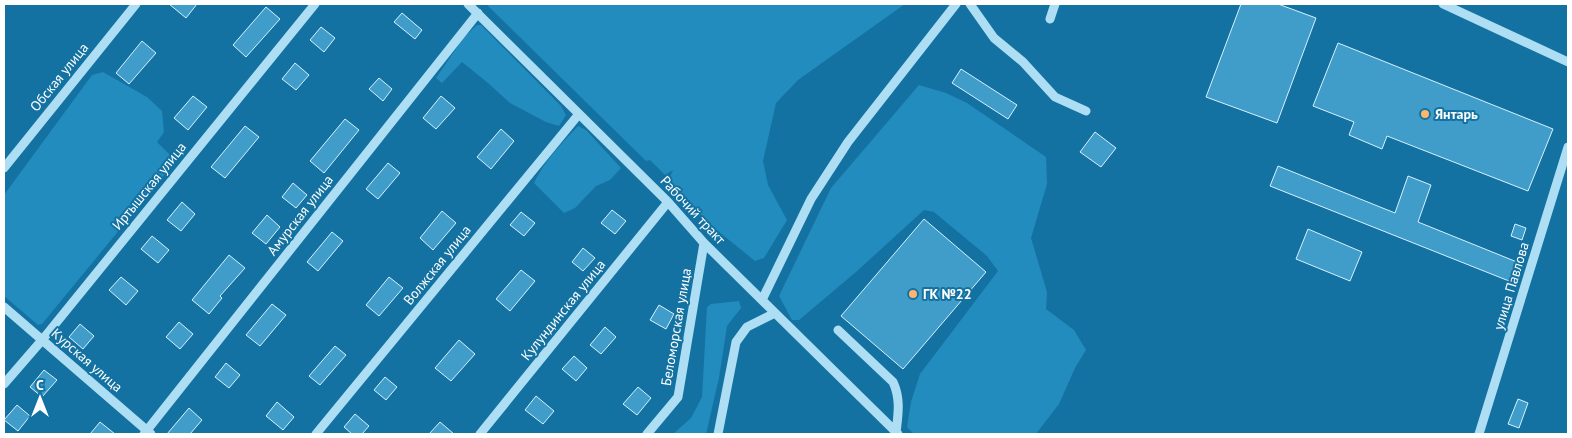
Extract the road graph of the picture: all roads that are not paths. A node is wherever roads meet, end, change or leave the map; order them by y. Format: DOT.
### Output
graph roads {
  1 [pos="136,4"];
  2 [pos="315,4"];
  3 [pos="468,4"];
  4 [pos="956,4"];
  5 [pos="970,4"];
  6 [pos="1054,4"];
  7 [pos="1443,4"];
  8 [pos="478,13"];
  9 [pos="1050,19"];
  10 [pos="1568,62"];
  11 [pos="1086,111"];
  12 [pos="579,114"];
  13 [pos="1568,147"];
  14 [pos="4,168"];
  15 [pos="668,202"];
  16 [pos="704,243"];
  17 [pos="762,300"];
  18 [pos="4,307"];
  19 [pos="775,313"];
  20 [pos="838,330"];
  21 [pos="43,339"];
  22 [pos="4,384"];
  23 [pos="147,433"];
  24 [pos="897,433"];
  25 [pos="316,434"];
  26 [pos="480,434"];
  27 [pos="647,434"];
  28 [pos="718,434"];
  29 [pos="1479,434"];
  1 -- 14 [label="street, Обская улица"];
  2 -- 21 [label="street, Иртышская улица"];
  3 -- 8 [label="street, Рабочий тракт"];
  4 -- 17 [label="street"];
  5 -- 11 [label="street"];
  6 -- 9 [label="street"];
  7 -- 10 [label="street"];
  8 -- 12 [label="street, Рабочий тракт"];
  8 -- 23 [label="street, Амурская улица"];
  12 -- 15 [label="street, Рабочий тракт"];
  12 -- 25 [label="street, Волжская улица"];
  13 -- 29 [label="street, улица Павлова"];
  15 -- 16 [label="street, Рабочий тракт"];
  15 -- 26 [label="street, Кулундинская улица"];
  16 -- 17 [label="street, Рабочий тракт"];
  16 -- 27 [label="street, Беломорская улица"];
  17 -- 19 [label="street, Рабочий тракт"];
  18 -- 21 [label="street, Курская улица"];
  19 -- 24 [label="street, Рабочий тракт"];
  19 -- 28 [label="street"];
  20 -- 24 [label="street"];
  21 -- 22 [label="street, Иртышская улица"];
  21 -- 23 [label="street, Курская улица"];
}
